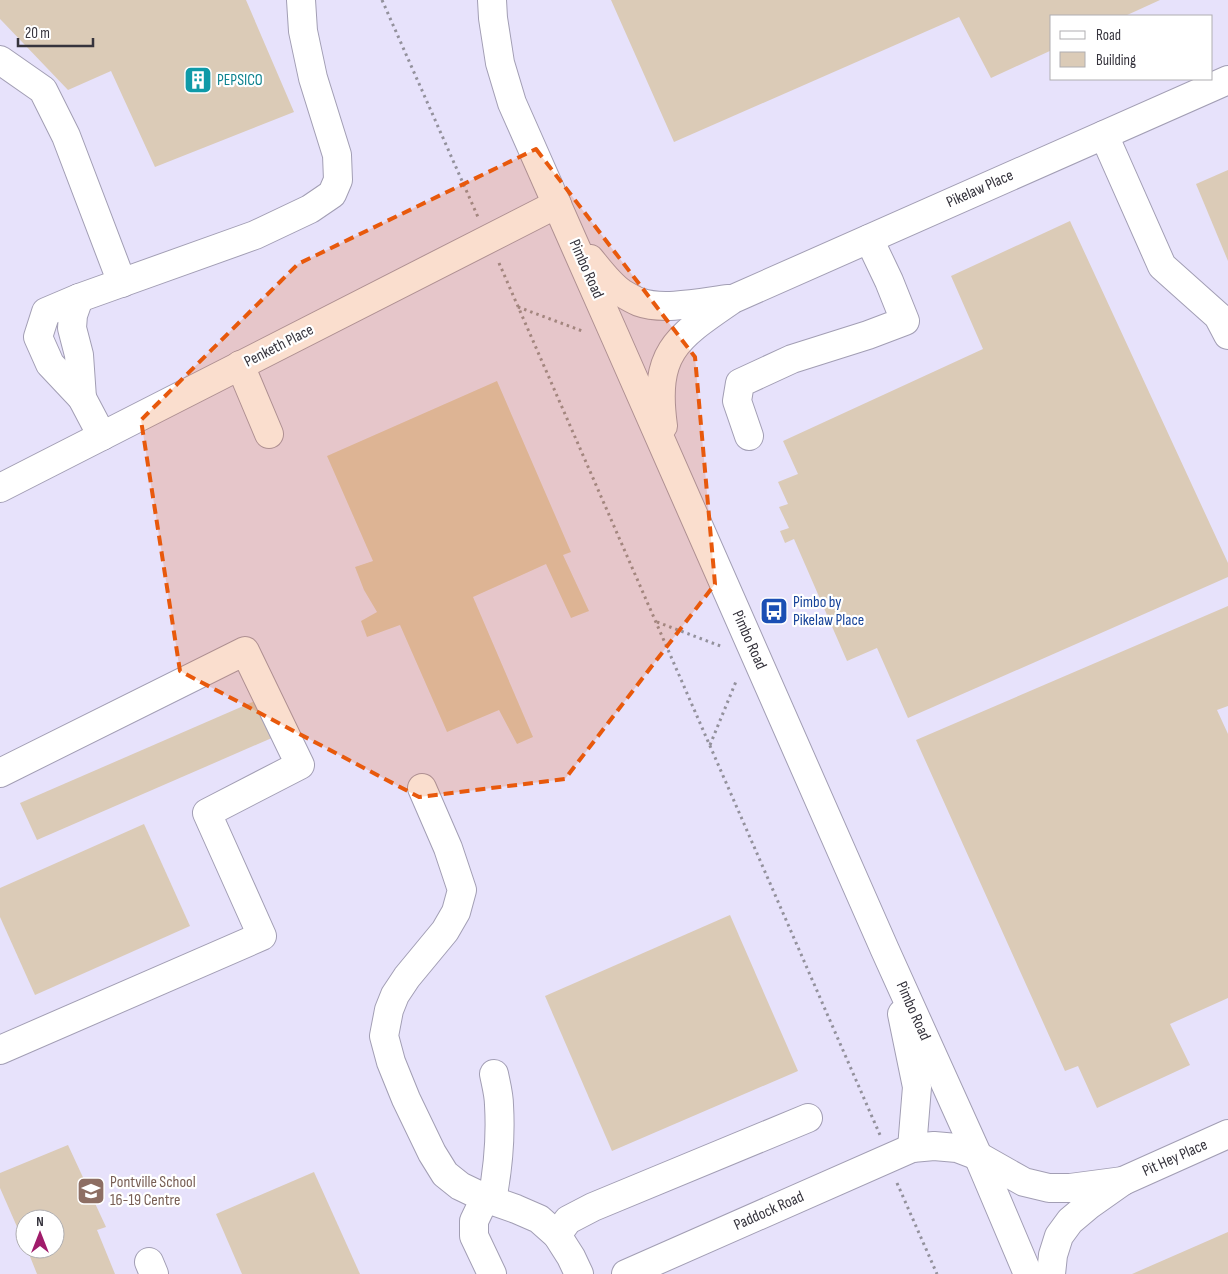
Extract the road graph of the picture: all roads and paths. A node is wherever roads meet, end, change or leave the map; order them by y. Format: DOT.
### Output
graph roads {
  1 [pos="301,0"];
  2 [pos="382,0"];
  3 [pos="492,0"];
  4 [pos="0,60"];
  5 [pos="1228,80"];
  6 [pos="1104,135"];
  7 [pos="562,215"];
  8 [pos="868,238"];
  9 [pos="488,239"];
  10 [pos="122,283"];
  11 [pos="733,299"];
  12 [pos="518,307"];
  13 [pos="616,336"];
  14 [pos="1228,336"];
  15 [pos="240,365"];
  16 [pos="269,434"];
  17 [pos="102,436"];
  18 [pos="749,436"];
  19 [pos="674,469"];
  20 [pos="0,488"];
  21 [pos="656,622"];
  22 [pos="724,648"];
  23 [pos="739,675"];
  24 [pos="710,745"];
  25 [pos="0,773"];
  26 [pos="422,788"];
  27 [pos="885,950"];
  28 [pos="0,1050"];
  29 [pos="494,1074"];
  30 [pos="808,1118"];
  31 [pos="1228,1134"];
  32 [pos="900,1154"];
  33 [pos="978,1156"];
  34 [pos="1123,1181"];
  35 [pos="488,1199"];
  36 [pos="557,1235"];
  37 [pos="492,1274"];
  38 [pos="579,1274"];
  39 [pos="626,1274"];
  40 [pos="937,1274"];
  41 [pos="1028,1274"];
  42 [pos="1051,1274"];
  1 -- 10 [label="street"];
  2 -- 9 [label="path"];
  3 -- 7 [label="street, Pimbo Road"];
  4 -- 10 [label="street"];
  5 -- 6 [label="street, Pikelaw Place"];
  6 -- 8 [label="street, Pikelaw Place"];
  6 -- 14 [label="street"];
  7 -- 9 [label="street, Penketh Place"];
  7 -- 11 [label="street, Pikelaw Place"];
  7 -- 13 [label="street, Pimbo Road"];
  8 -- 11 [label="street, Pikelaw Place"];
  8 -- 18 [label="street"];
  9 -- 12 [label="path"];
  9 -- 15 [label="street, Penketh Place"];
  10 -- 17 [label="street"];
  11 -- 19 [label="street, Pikelaw Place"];
  12 -- 13 [label="path"];
  12 -- 21 [label="path"];
  13 -- 19 [label="street, Pimbo Road"];
  15 -- 16 [label="street"];
  15 -- 17 [label="street, Penketh Place"];
  17 -- 20 [label="street, Penketh Place"];
  19 -- 27 [label="street, Pimbo Road"];
  21 -- 22 [label="path"];
  21 -- 24 [label="path"];
  23 -- 24 [label="path"];
  24 -- 32 [label="path"];
  25 -- 28 [label="street"];
  26 -- 35 [label="street"];
  27 -- 32 [label="street"];
  27 -- 33 [label="street, Pimbo Road"];
  29 -- 35 [label="street"];
  30 -- 36 [label="street"];
  31 -- 34 [label="street, Pit Hey Place"];
  32 -- 33 [label="street, Paddock Road"];
  32 -- 39 [label="street, Paddock Road"];
  32 -- 40 [label="path"];
  33 -- 34 [label="street, Pit Hey Place"];
  33 -- 41 [label="street, Pimbo Road"];
  34 -- 42 [label="street, Pit Hey Place"];
  35 -- 36 [label="street"];
  35 -- 37 [label="street"];
  36 -- 38 [label="street"];
}
